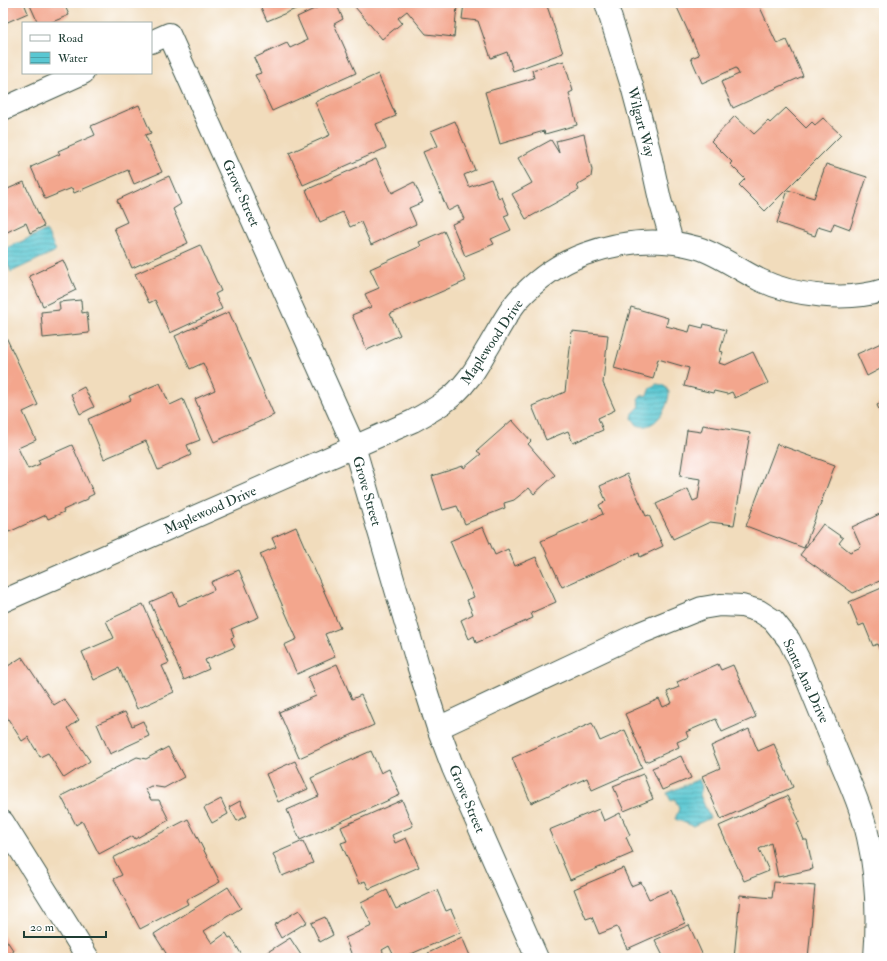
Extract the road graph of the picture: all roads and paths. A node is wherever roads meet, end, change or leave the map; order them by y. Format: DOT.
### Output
graph roads {
  1 [pos="606,3"];
  2 [pos="160,38"];
  3 [pos="81,74"];
  4 [pos="3,109"];
  5 [pos="672,242"];
  6 [pos="884,290"];
  7 [pos="354,446"];
  8 [pos="3,601"];
  9 [pos="438,728"];
  10 [pos="3,822"];
  11 [pos="88,958"];
  12 [pos="537,958"];
  13 [pos="875,958"];
  1 -- 5 [label="street, Wilgart Way"];
  2 -- 7 [label="street, Grove Street"];
  3 -- 4 [label="street"];
  5 -- 6 [label="street, Maplewood Drive"];
  5 -- 7 [label="street, Maplewood Drive"];
  7 -- 8 [label="street, Maplewood Drive"];
  7 -- 9 [label="street, Grove Street"];
  9 -- 12 [label="street, Grove Street"];
  9 -- 13 [label="street, Santa Ana Drive"];
  10 -- 11 [label="street"];
}
